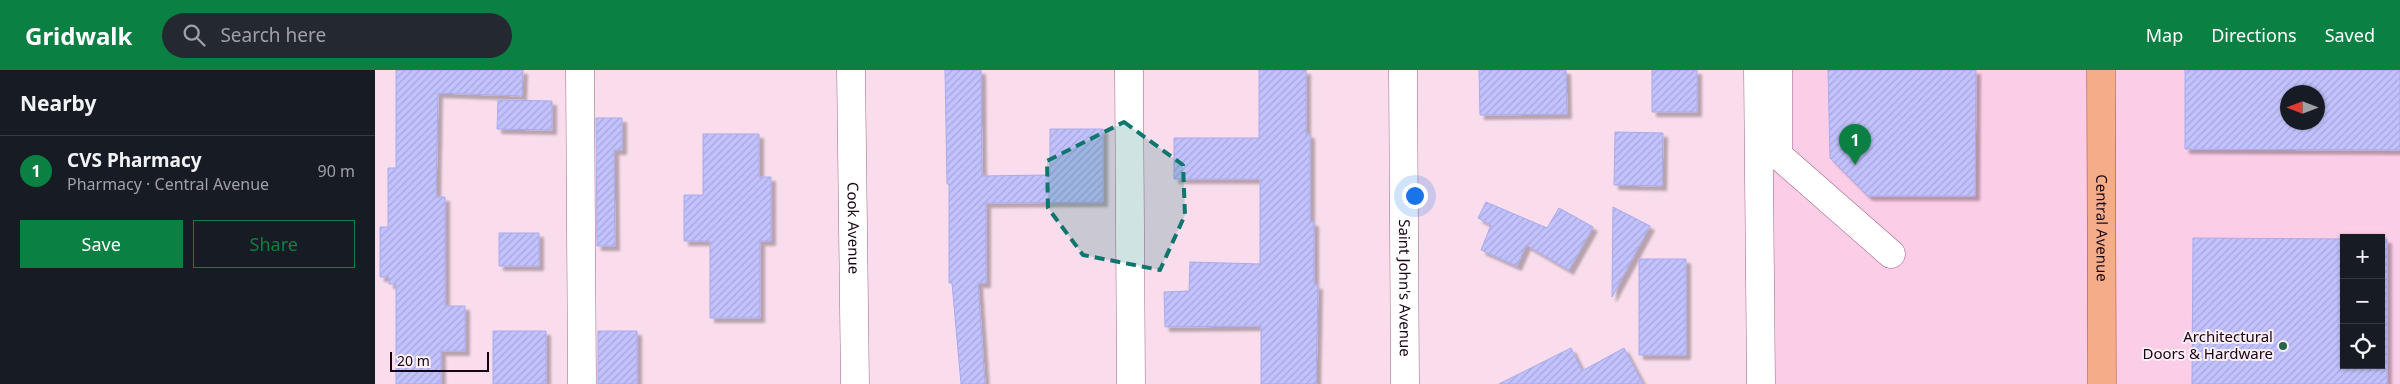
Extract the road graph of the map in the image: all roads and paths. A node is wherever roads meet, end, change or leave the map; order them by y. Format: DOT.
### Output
graph roads {
  1 [pos="581,70"];
  2 [pos="851,70"];
  3 [pos="1129,70"];
  4 [pos="1403,70"];
  5 [pos="1758,70"];
  6 [pos="1778,70"];
  7 [pos="2101,70"];
  8 [pos="1891,254"];
  9 [pos="581,384"];
  10 [pos="855,384"];
  11 [pos="1131,384"];
  12 [pos="1405,384"];
  13 [pos="1761,384"];
  14 [pos="2102,384"];
  1 -- 9 [label="street"];
  2 -- 10 [label="street, Cook Avenue"];
  3 -- 11 [label="street"];
  4 -- 12 [label="street, Saint John's Avenue"];
  5 -- 13 [label="street"];
  6 -- 8 [label="street"];
  7 -- 14 [label="main road, Central Avenue"];
}
